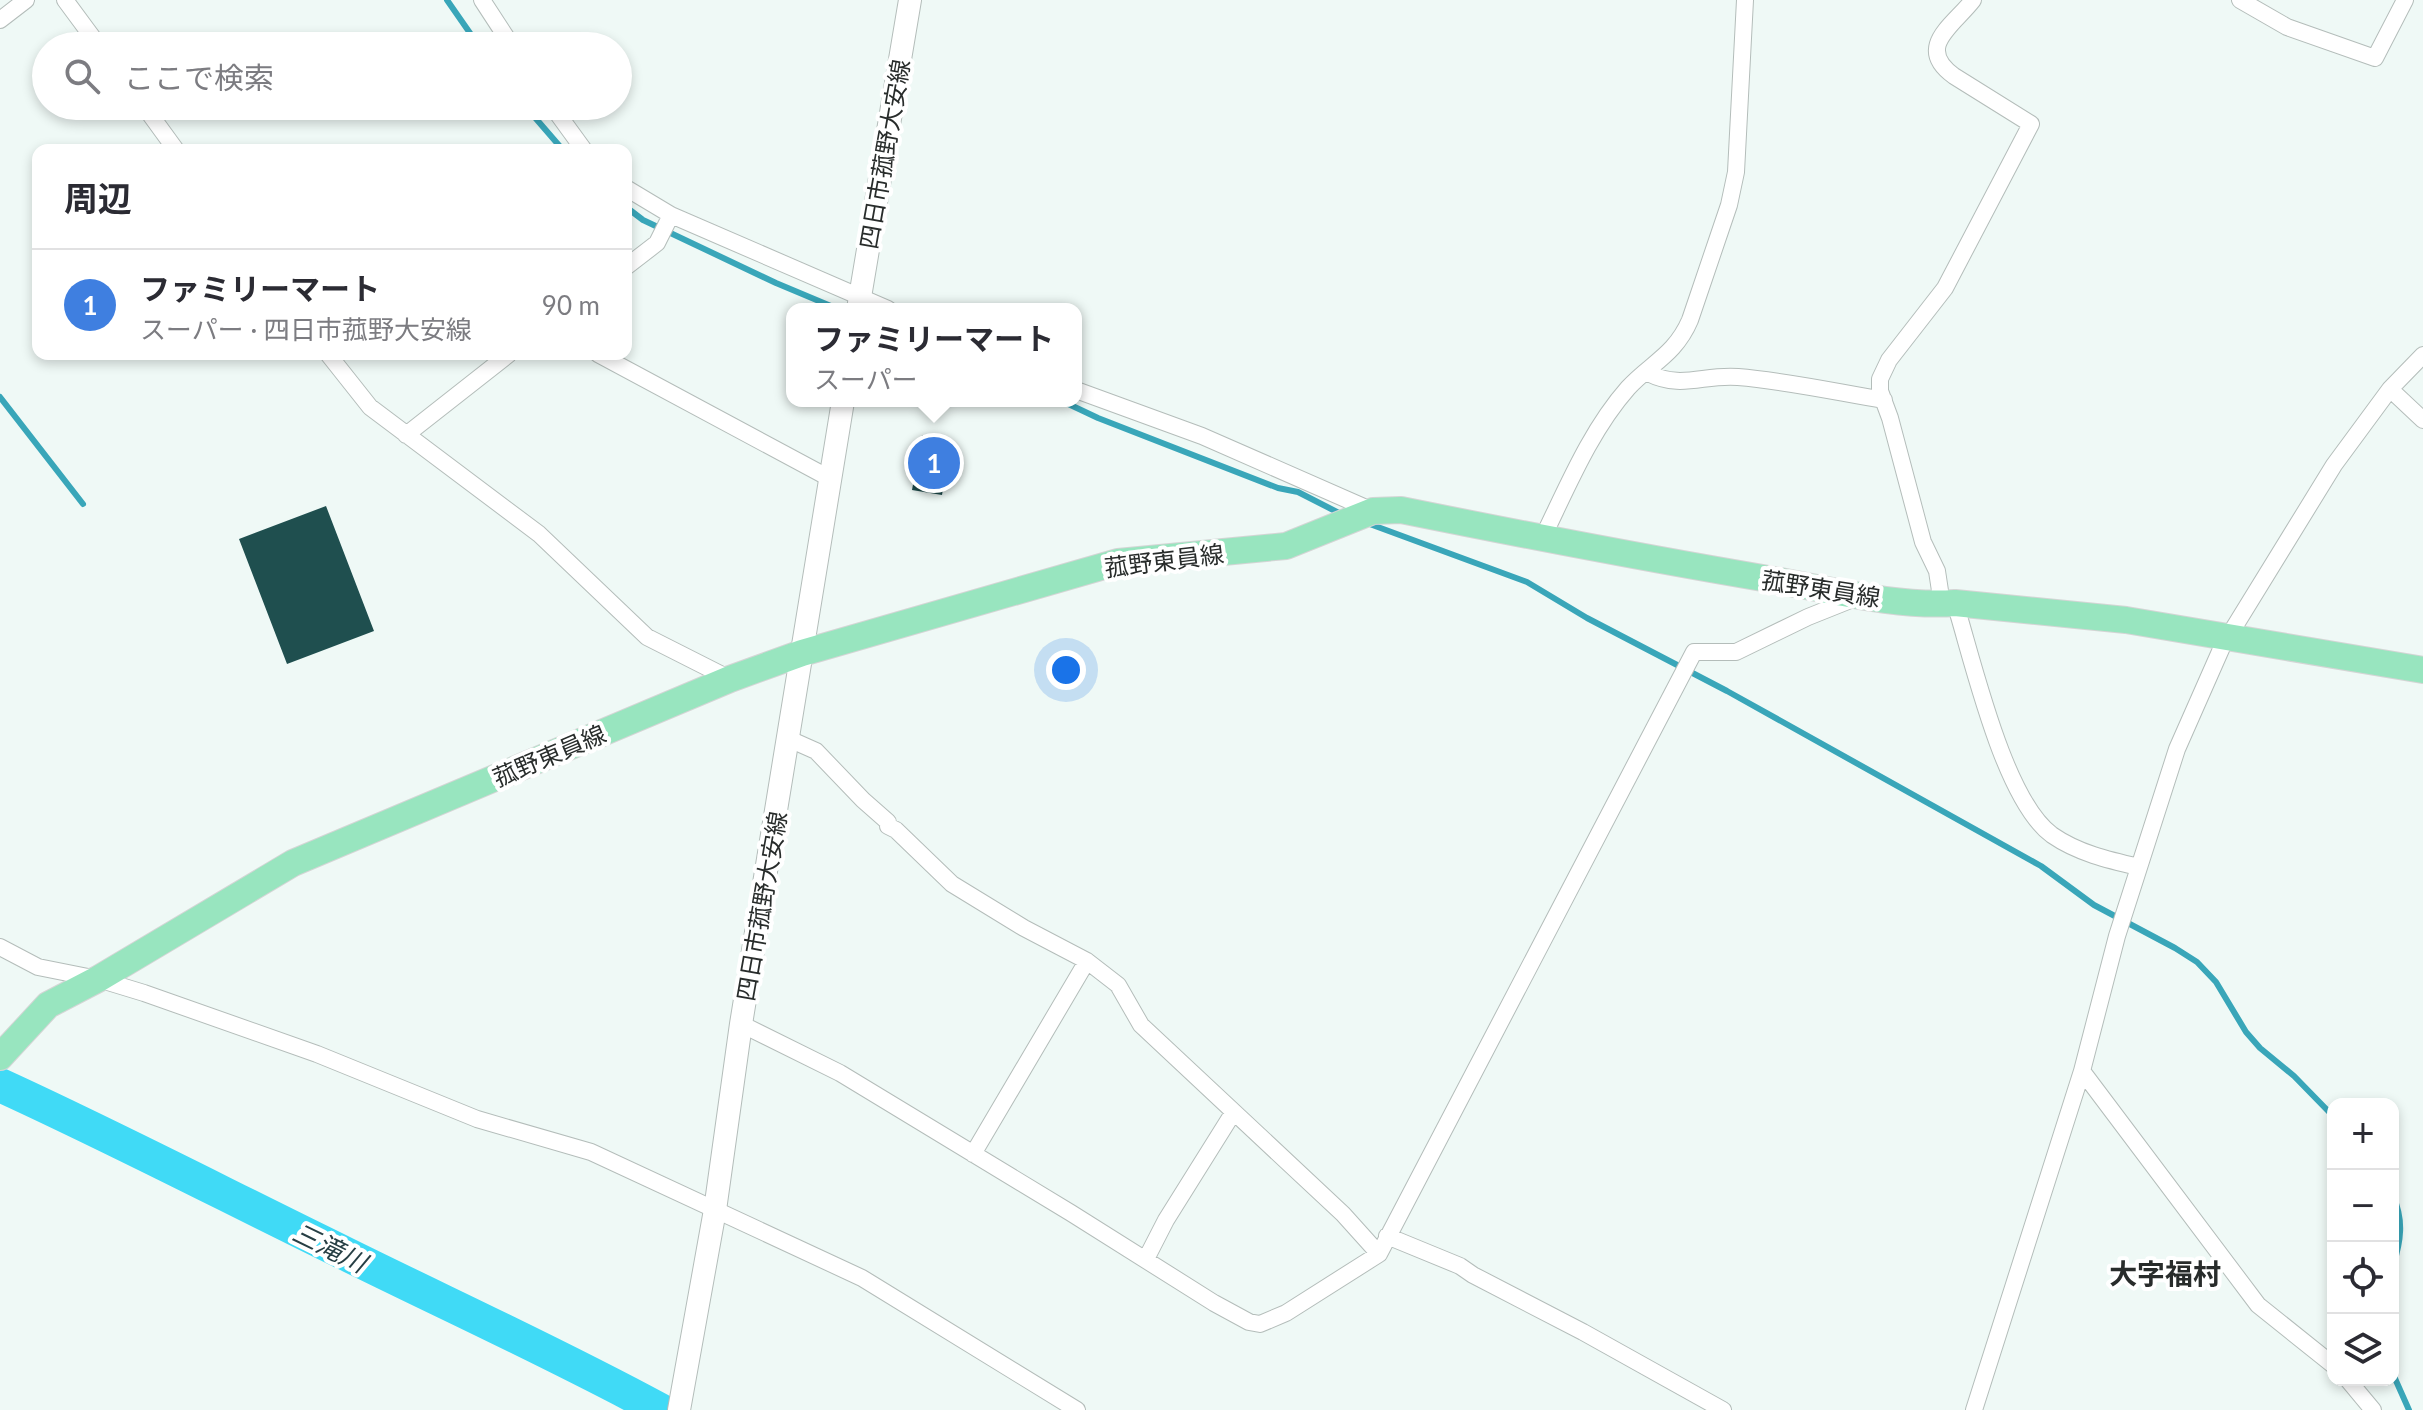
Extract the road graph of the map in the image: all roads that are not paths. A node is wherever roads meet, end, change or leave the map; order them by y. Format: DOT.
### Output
graph roads {
  1 [pos="26,0"];
  2 [pos="65,0"];
  3 [pos="482,0"];
  4 [pos="910,0"];
  5 [pos="1745,0"];
  6 [pos="1973,0"];
  7 [pos="2240,0"];
  8 [pos="2405,0"];
  9 [pos="0,20"];
  10 [pos="89,32"];
  11 [pos="503,32"];
  12 [pos="154,120"];
  13 [pos="562,120"];
  14 [pos="172,144"];
  15 [pos="580,144"];
  16 [pos="632,192"];
  17 [pos="670,216"];
  18 [pos="632,262"];
  19 [pos="857,303"];
  20 [pos="859,303"];
  21 [pos="2423,355"];
  22 [pos="333,360"];
  23 [pos="501,360"];
  24 [pos="609,360"];
  25 [pos="1648,373"];
  26 [pos="2390,389"];
  27 [pos="1082,392"];
  28 [pos="1884,400"];
  29 [pos="842,407"];
  30 [pos="2423,420"];
  31 [pos="406,435"];
  32 [pos="831,479"];
  33 [pos="1366,513"];
  34 [pos="1542,539"];
  35 [pos="1863,595"];
  36 [pos="1948,603"];
  37 [pos="2229,637"];
  38 [pos="802,653"];
  39 [pos="2423,670"];
  40 [pos="730,679"];
  41 [pos="789,739"];
  42 [pos="2139,867"];
  43 [pos="0,947"];
  44 [pos="1087,961"];
  45 [pos="98,979"];
  46 [pos="741,1024"];
  47 [pos="3,1053"];
  48 [pos="2082,1071"];
  49 [pos="1233,1113"];
  50 [pos="973,1154"];
  51 [pos="715,1210"];
  52 [pos="1387,1236"];
  53 [pos="1379,1254"];
  54 [pos="1146,1259"];
  55 [pos="2327,1360"];
  56 [pos="2353,1386"];
  57 [pos="679,1410"];
  58 [pos="1077,1410"];
  59 [pos="1723,1410"];
  60 [pos="1974,1410"];
  61 [pos="2373,1410"];
  1 -- 9 [label="street"];
  2 -- 10 [label="street"];
  3 -- 11 [label="street"];
  4 -- 20 [label="main road, 四日市菰野大安線"];
  5 -- 25 [label="street"];
  6 -- 28 [label="street"];
  7 -- 8 [label="street"];
  12 -- 14 [label="street"];
  13 -- 15 [label="street"];
  16 -- 17 [label="street"];
  17 -- 18 [label="street"];
  17 -- 19 [label="street"];
  21 -- 26 [label="street"];
  22 -- 31 [label="street"];
  23 -- 31 [label="street"];
  24 -- 32 [label="street"];
  25 -- 28 [label="street"];
  25 -- 34 [label="street"];
  26 -- 30 [label="street"];
  26 -- 37 [label="street"];
  27 -- 33 [label="street"];
  28 -- 36 [label="street"];
  29 -- 32 [label="main road, 四日市菰野大安線"];
  31 -- 40 [label="street"];
  32 -- 38 [label="main road, 四日市菰野大安線"];
  33 -- 34 [label="main road, 菰野東員線"];
  33 -- 38 [label="main road, 菰野東員線"];
  34 -- 35 [label="main road, 菰野東員線"];
  35 -- 36 [label="main road, 菰野東員線"];
  35 -- 52 [label="street"];
  36 -- 37 [label="main road, 菰野東員線"];
  36 -- 42 [label="street"];
  37 -- 39 [label="main road, 菰野東員線"];
  37 -- 42 [label="street"];
  38 -- 40 [label="main road, 菰野東員線"];
  38 -- 41 [label="main road, 四日市菰野大安線"];
  40 -- 45 [label="main road, 菰野東員線"];
  41 -- 44 [label="street"];
  41 -- 46 [label="main road, 四日市菰野大安線"];
  42 -- 48 [label="street"];
  43 -- 45 [label="street"];
  44 -- 49 [label="street"];
  44 -- 50 [label="street"];
  45 -- 47 [label="main road, 菰野東員線"];
  45 -- 51 [label="street"];
  46 -- 50 [label="street"];
  46 -- 51 [label="main road, 四日市菰野大安線"];
  48 -- 55 [label="street"];
  48 -- 60 [label="street"];
  49 -- 53 [label="street"];
  49 -- 54 [label="street"];
  50 -- 54 [label="street"];
  51 -- 57 [label="main road, 四日市菰野大安線"];
  51 -- 58 [label="street"];
  52 -- 53 [label="street"];
  52 -- 59 [label="street"];
  53 -- 54 [label="street"];
  56 -- 61 [label="street"];
}
